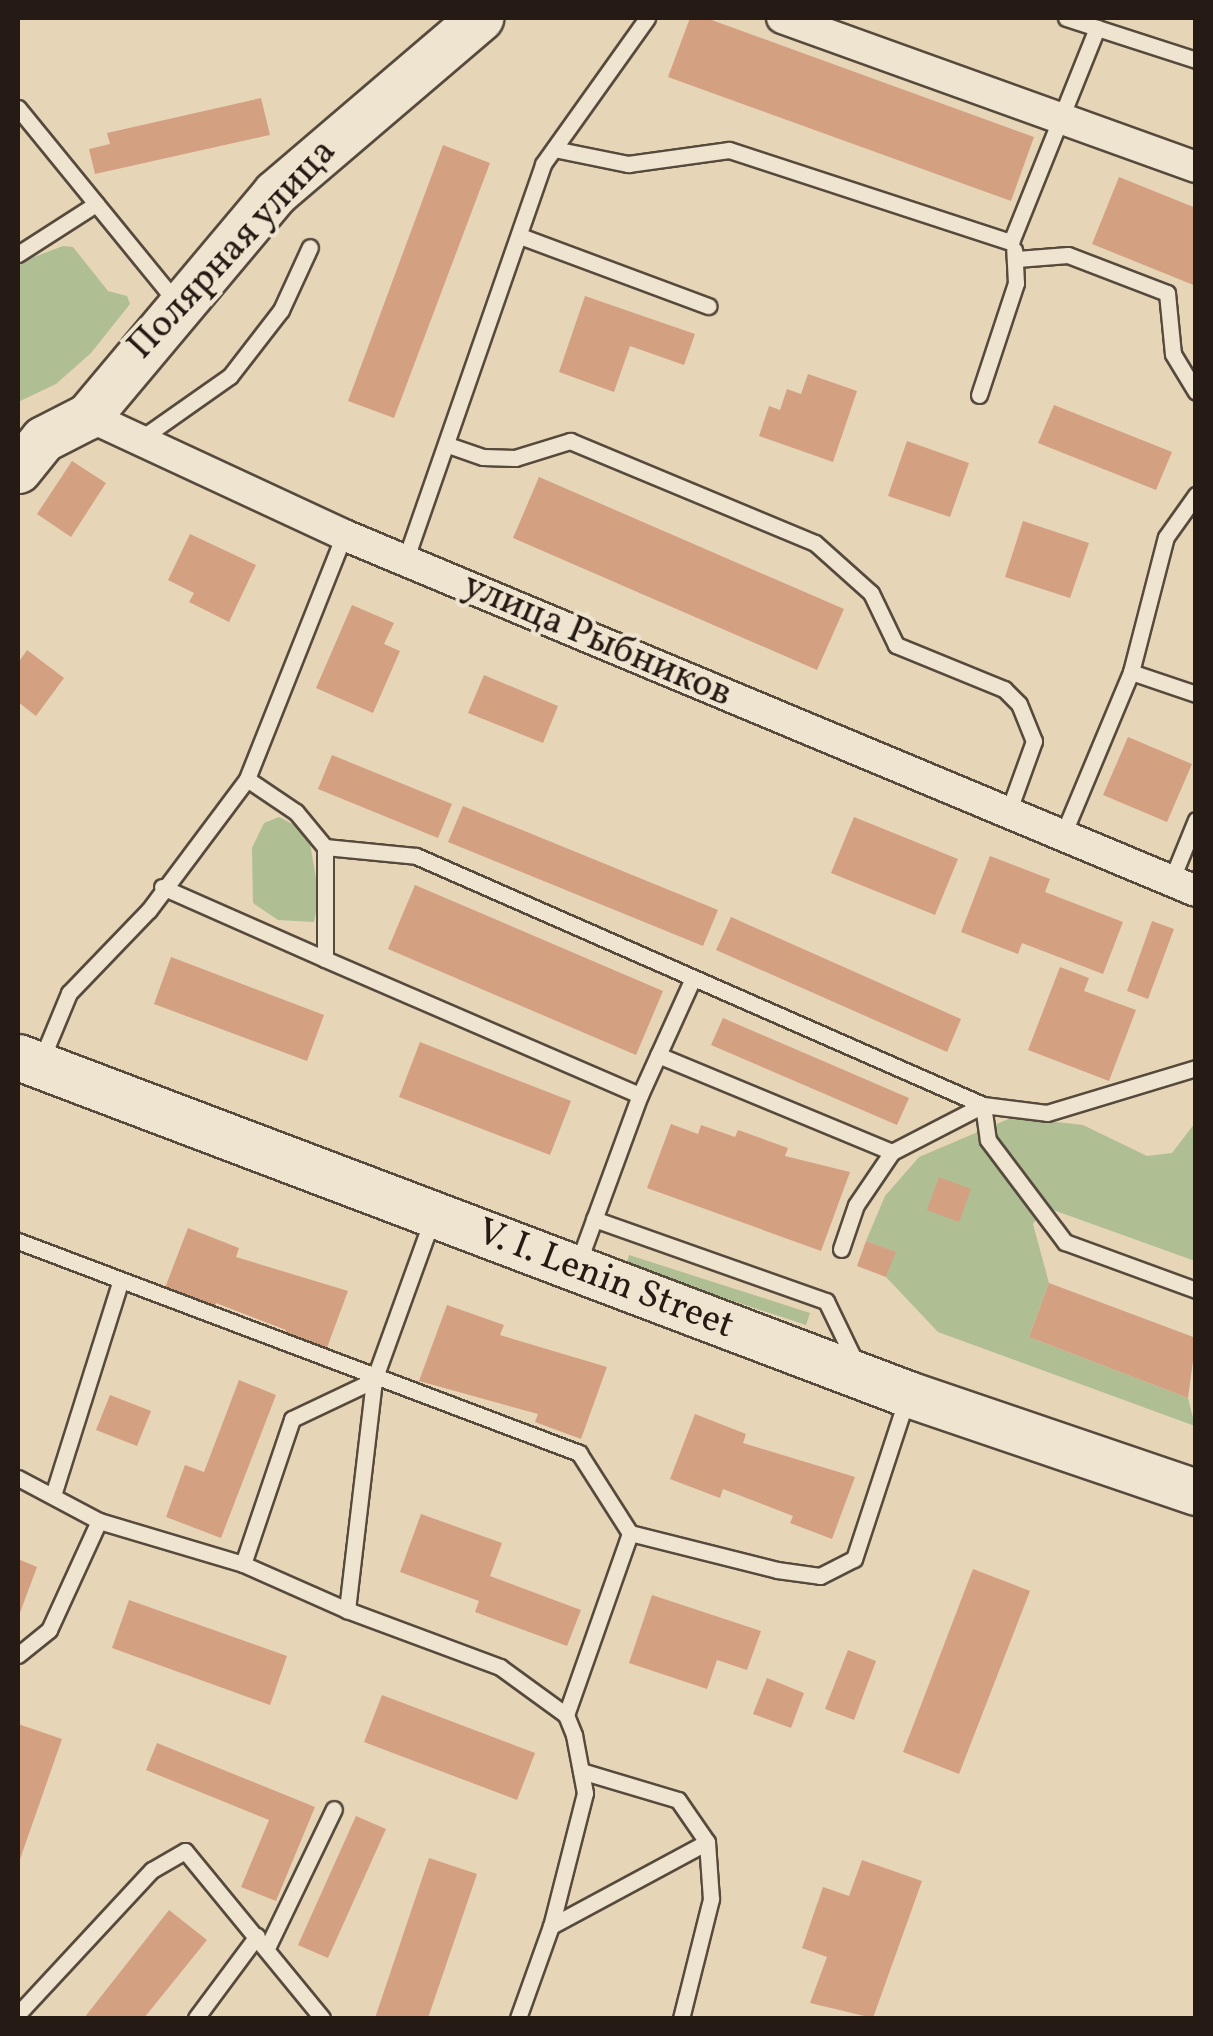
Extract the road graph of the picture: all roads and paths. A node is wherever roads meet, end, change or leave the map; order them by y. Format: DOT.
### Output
graph roads {
  1 [pos="480,18"];
  2 [pos="647,18"];
  3 [pos="782,18"];
  4 [pos="1066,18"];
  5 [pos="1097,28"];
  6 [pos="1196,60"];
  7 [pos="18,108"];
  8 [pos="1061,118"];
  9 [pos="554,149"];
  10 [pos="1196,167"];
  11 [pos="96,204"];
  12 [pos="520,236"];
  13 [pos="1011,242"];
  14 [pos="310,246"];
  15 [pos="18,254"];
  16 [pos="1017,259"];
  17 [pos="177,303"];
  18 [pos="708,306"];
  19 [pos="1196,392"];
  20 [pos="979,394"];
  21 [pos="88,416"];
  22 [pos="140,440"];
  23 [pos="448,445"];
  24 [pos="18,470"];
  25 [pos="1196,495"];
  26 [pos="344,535"];
  27 [pos="405,561"];
  28 [pos="1132,672"];
  29 [pos="1196,694"];
  30 [pos="247,779"];
  31 [pos="1008,813"];
  32 [pos="1196,820"];
  33 [pos="1062,837"];
  34 [pos="325,847"];
  35 [pos="1183,886"];
  36 [pos="162,887"];
  37 [pos="325,959"];
  38 [pos="693,978"];
  39 [pos="658,1056"];
  40 [pos="28,1062"];
  41 [pos="1196,1068"];
  42 [pos="640,1095"];
  43 [pos="983,1105"];
  44 [pos="892,1152"];
  45 [pos="434,1215"];
  46 [pos="594,1220"];
  47 [pos="18,1241"];
  48 [pos="841,1250"];
  49 [pos="576,1269"];
  50 [pos="120,1284"];
  51 [pos="1196,1290"];
  52 [pos="863,1377"];
  53 [pos="374,1380"];
  54 [pos="908,1394"];
  55 [pos="18,1478"];
  56 [pos="54,1492"];
  57 [pos="1196,1492"];
  58 [pos="98,1521"];
  59 [pos="630,1533"];
  60 [pos="243,1564"];
  61 [pos="347,1610"];
  62 [pos="18,1655"];
  63 [pos="566,1715"];
  64 [pos="581,1771"];
  65 [pos="334,1809"];
  66 [pos="708,1842"];
  67 [pos="551,1926"];
  68 [pos="262,1942"];
  69 [pos="18,2014"];
  70 [pos="196,2018"];
  71 [pos="322,2018"];
  72 [pos="518,2018"];
  73 [pos="681,2018"];
  1 -- 17 [label="main road, Полярная улица"];
  2 -- 9 [label="lane"];
  3 -- 8 [label="street"];
  4 -- 5 [label="lane"];
  5 -- 6 [label="lane"];
  5 -- 8 [label="lane"];
  7 -- 11 [label="lane"];
  8 -- 10 [label="street"];
  8 -- 13 [label="lane"];
  9 -- 12 [label="lane"];
  9 -- 13 [label="lane"];
  11 -- 15 [label="lane"];
  11 -- 17 [label="lane"];
  12 -- 18 [label="lane"];
  12 -- 23 [label="lane"];
  13 -- 16 [label="lane"];
  14 -- 22 [label="lane"];
  16 -- 19 [label="lane"];
  16 -- 20 [label="lane"];
  17 -- 21 [label="main road, Полярная улица"];
  21 -- 22 [label="street, улица Рыбников"];
  21 -- 24 [label="main road"];
  22 -- 26 [label="street, улица Рыбников"];
  23 -- 27 [label="lane"];
  23 -- 31 [label="lane"];
  25 -- 28 [label="lane"];
  26 -- 27 [label="street, улица Рыбников"];
  26 -- 30 [label="lane"];
  27 -- 31 [label="street, улица Рыбников"];
  28 -- 29 [label="lane"];
  28 -- 33 [label="lane"];
  30 -- 34 [label="lane"];
  30 -- 36 [label="lane"];
  31 -- 33 [label="street, улица Рыбников"];
  32 -- 35 [label="lane"];
  33 -- 35 [label="street, улица Рыбников"];
  34 -- 37 [label="lane"];
  34 -- 38 [label="lane"];
  36 -- 37 [label="lane"];
  36 -- 40 [label="lane"];
  37 -- 42 [label="lane"];
  38 -- 39 [label="lane"];
  38 -- 43 [label="lane"];
  39 -- 42 [label="lane"];
  39 -- 44 [label="lane"];
  40 -- 45 [label="main road, V. I. Lenin Street"];
  41 -- 43 [label="lane"];
  42 -- 46 [label="lane"];
  43 -- 44 [label="lane"];
  43 -- 51 [label="lane"];
  44 -- 48 [label="lane"];
  45 -- 49 [label="main road, V. I. Lenin Street"];
  45 -- 53 [label="lane"];
  46 -- 49 [label="lane"];
  46 -- 52 [label="lane"];
  47 -- 50 [label="lane"];
  49 -- 52 [label="main road, V. I. Lenin Street"];
  50 -- 53 [label="lane"];
  50 -- 56 [label="lane"];
  52 -- 54 [label="main road, V. I. Lenin Street"];
  53 -- 59 [label="lane"];
  53 -- 60 [label="lane"];
  53 -- 61 [label="lane"];
  54 -- 57 [label="main road, V. I. Lenin Street"];
  54 -- 59 [label="lane"];
  55 -- 56 [label="lane"];
  56 -- 58 [label="lane"];
  58 -- 60 [label="lane"];
  58 -- 62 [label="lane"];
  59 -- 63 [label="lane"];
  60 -- 61 [label="lane"];
  61 -- 63 [label="lane"];
  63 -- 64 [label="lane"];
  64 -- 66 [label="lane"];
  64 -- 67 [label="lane"];
  65 -- 68 [label="lane"];
  66 -- 67 [label="lane"];
  66 -- 73 [label="lane"];
  67 -- 72 [label="lane"];
  68 -- 69 [label="lane"];
  68 -- 70 [label="lane"];
  68 -- 71 [label="lane"];
}
